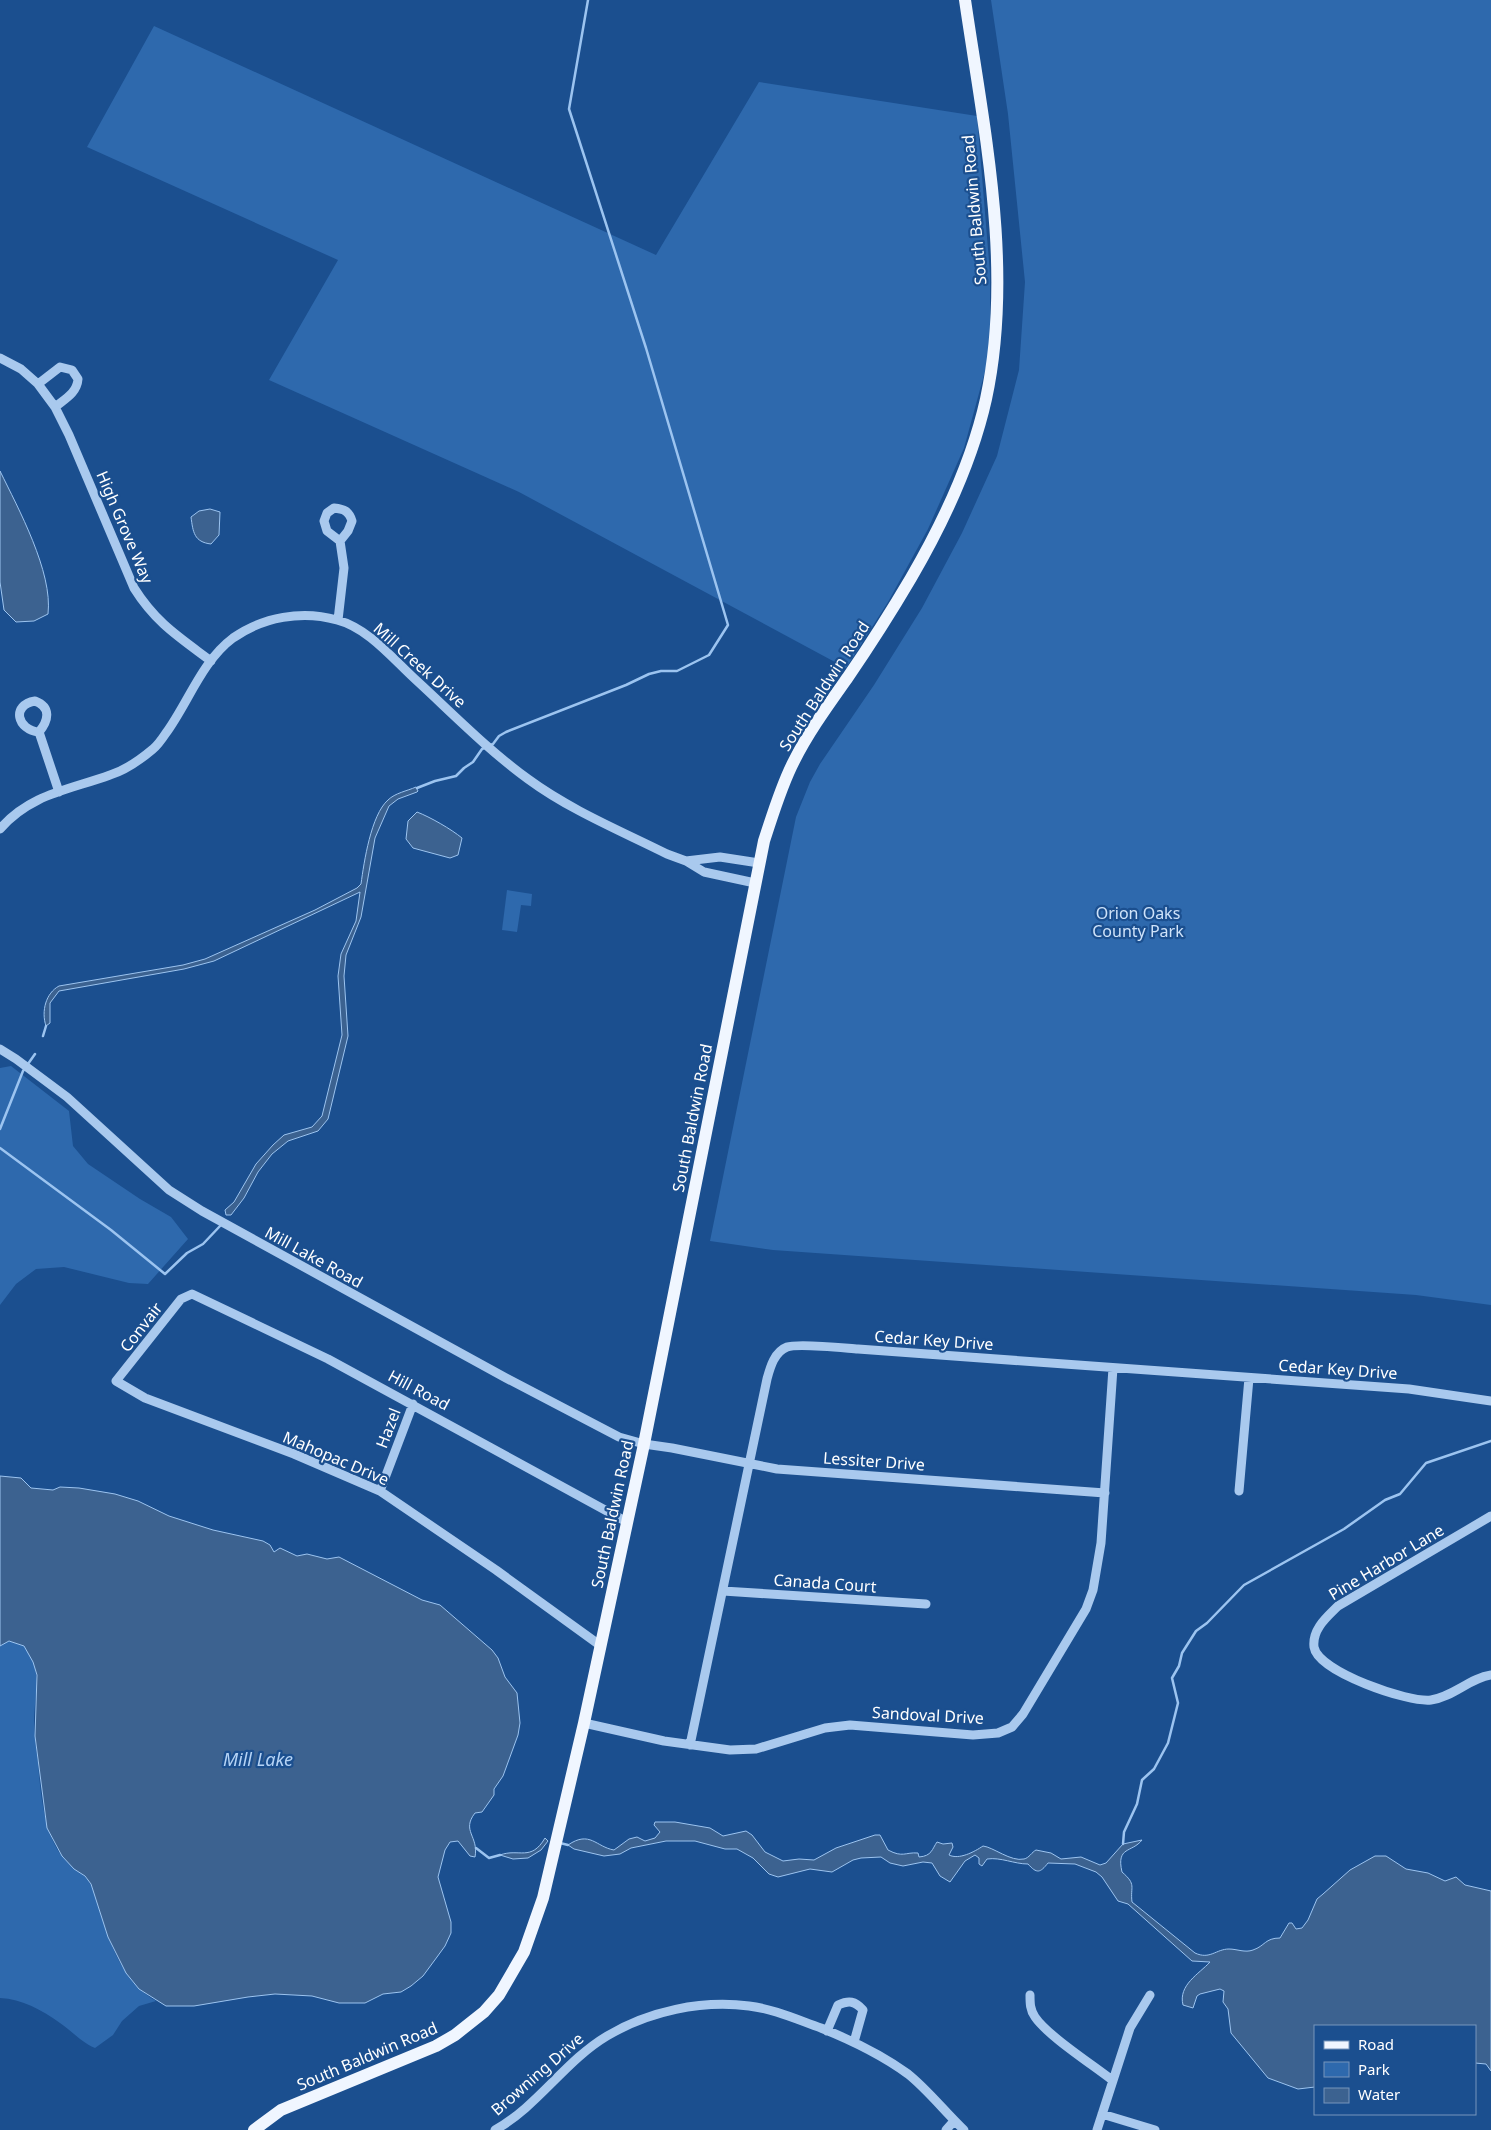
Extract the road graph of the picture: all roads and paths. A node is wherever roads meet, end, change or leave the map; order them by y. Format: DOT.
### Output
graph roads {
  1 [pos="965,0"];
  2 [pos="0,358"];
  3 [pos="38,384"];
  4 [pos="55,407"];
  5 [pos="340,541"];
  6 [pos="338,620"];
  7 [pos="211,661"];
  8 [pos="39,732"];
  9 [pos="59,792"];
  10 [pos="0,830"];
  11 [pos="686,861"];
  12 [pos="759,863"];
  13 [pos="755,883"];
  14 [pos="0,1049"];
  15 [pos="192,1294"];
  16 [pos="1113,1368"];
  17 [pos="1249,1378"];
  18 [pos="116,1381"];
  19 [pos="1491,1401"];
  20 [pos="413,1404"];
  21 [pos="644,1444"];
  22 [pos="750,1464"];
  23 [pos="380,1491"];
  24 [pos="1239,1491"];
  25 [pos="1105,1493"];
  26 [pos="1491,1516"];
  27 [pos="627,1522"];
  28 [pos="723,1591"];
  29 [pos="926,1604"];
  30 [pos="601,1646"];
  31 [pos="1491,1675"];
  32 [pos="584,1723"];
  33 [pos="690,1745"];
  34 [pos="1030,1995"];
  35 [pos="1150,1995"];
  36 [pos="827,2031"];
  37 [pos="854,2042"];
  38 [pos="1112,2080"];
  39 [pos="1102,2114"];
  40 [pos="954,2120"];
  41 [pos="254,2130"];
  42 [pos="495,2130"];
  43 [pos="946,2130"];
  44 [pos="964,2130"];
  45 [pos="1097,2130"];
  46 [pos="1155,2130"];
  1 -- 12 [label="main road, South Baldwin Road"];
  2 -- 3 [label="street, High Grove Way"];
  3 -- 4 [label="street, High Grove Way"];
  3 -- 4 [label="street"];
  4 -- 7 [label="street, High Grove Way"];
  5 -- 6 [label="street"];
  6 -- 7 [label="street, Mill Creek Drive"];
  6 -- 11 [label="street, Mill Creek Drive"];
  7 -- 9 [label="street, Mill Creek Drive"];
  8 -- 9 [label="street"];
  9 -- 10 [label="street, Mill Creek Drive"];
  11 -- 12 [label="street, Mill Creek Drive"];
  11 -- 13 [label="street, Mill Creek Drive"];
  12 -- 13 [label="main road, South Baldwin Road"];
  13 -- 21 [label="main road, South Baldwin Road"];
  14 -- 21 [label="street, Mill Lake Road"];
  15 -- 18 [label="street, Convair"];
  15 -- 20 [label="street, Hill Road"];
  16 -- 17 [label="street, Cedar Key Drive"];
  16 -- 22 [label="street, Cedar Key Drive"];
  16 -- 25 [label="street, Sandoval Drive"];
  17 -- 19 [label="street, Cedar Key Drive"];
  17 -- 24 [label="street"];
  18 -- 23 [label="street, Mahopac Drive"];
  20 -- 23 [label="street, Hazel"];
  20 -- 27 [label="street, Hill Road"];
  21 -- 22 [label="street, Lessiter Drive"];
  21 -- 27 [label="main road, South Baldwin Road"];
  22 -- 25 [label="street, Lessiter Drive"];
  22 -- 28 [label="street, Cedar Key Drive"];
  23 -- 30 [label="street, Mahopac Drive"];
  25 -- 33 [label="street, Sandoval Drive"];
  26 -- 31 [label="street, Pine Harbor Lane"];
  27 -- 30 [label="main road, South Baldwin Road"];
  28 -- 29 [label="street, Canada Court"];
  28 -- 33 [label="street, Cedar Key Drive"];
  30 -- 32 [label="main road, South Baldwin Road"];
  32 -- 33 [label="street, Sandoval Drive"];
  32 -- 41 [label="main road, South Baldwin Road"];
  34 -- 38 [label="street"];
  35 -- 38 [label="street"];
  36 -- 37 [label="street, Browning Drive"];
  36 -- 37 [label="street"];
  36 -- 42 [label="street, Browning Drive"];
  37 -- 40 [label="street, Browning Drive"];
  38 -- 39 [label="street"];
  39 -- 45 [label="street"];
  39 -- 46 [label="street"];
  40 -- 43 [label="street"];
  40 -- 44 [label="street, Browning Drive"];
}
